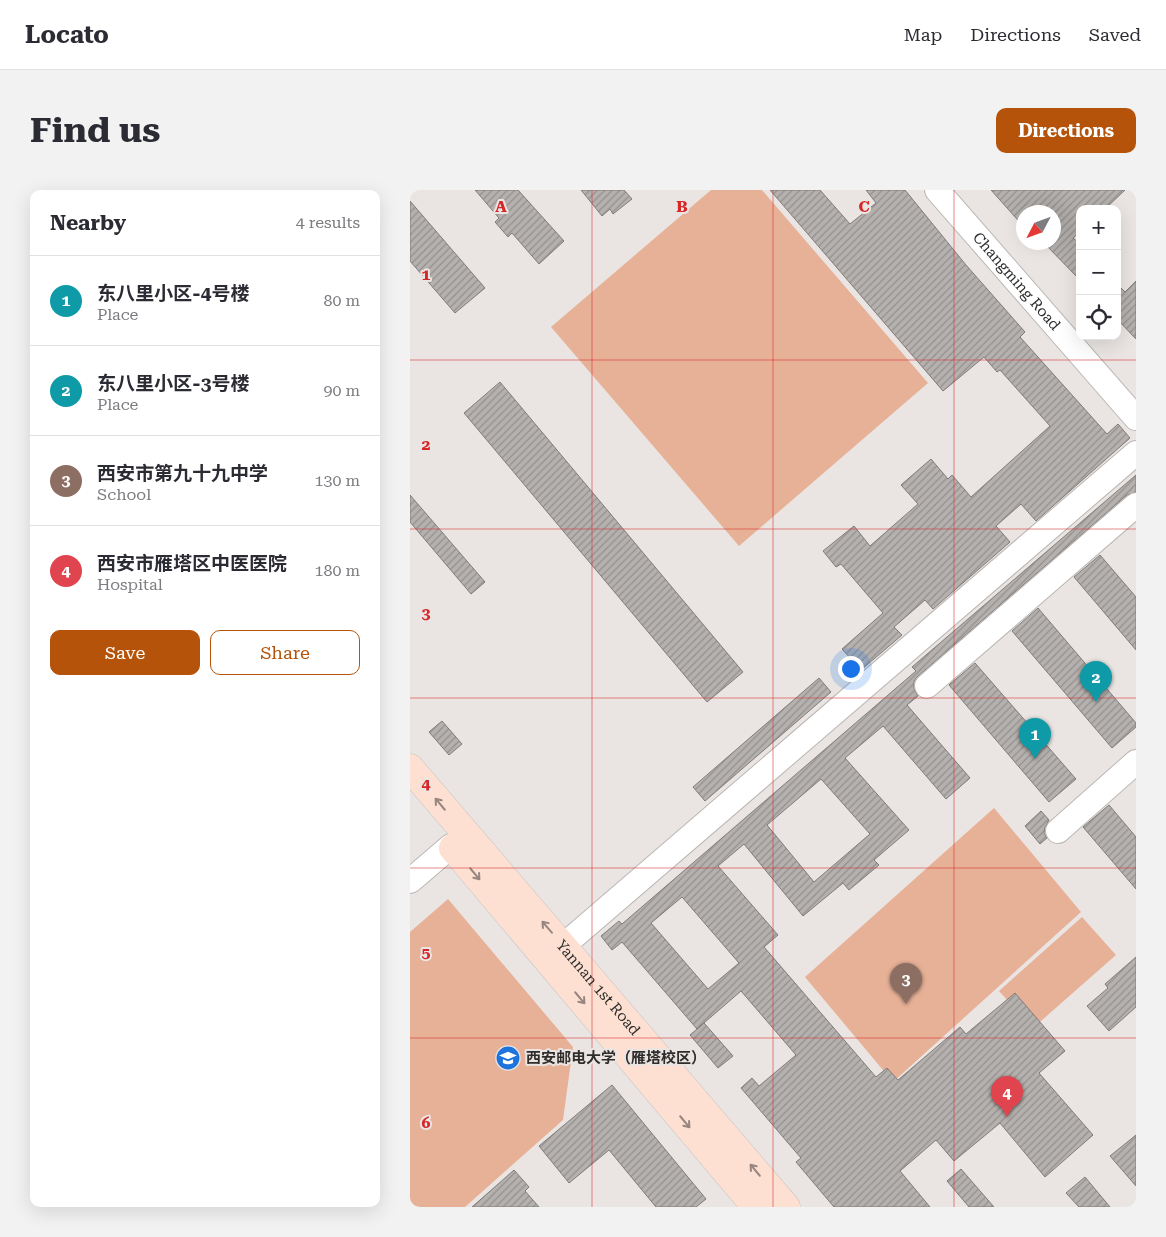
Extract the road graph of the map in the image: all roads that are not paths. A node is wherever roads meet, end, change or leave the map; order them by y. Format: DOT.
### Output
graph roads {
  1 [pos="937,190"];
  2 [pos="1136,418"];
  3 [pos="1136,453"];
  4 [pos="1136,505"];
  5 [pos="927,686"];
  6 [pos="1136,762"];
  7 [pos="410,768"];
  8 [pos="410,796"];
  9 [pos="1058,831"];
  10 [pos="451,846"];
  11 [pos="410,881"];
  12 [pos="556,953"];
  13 [pos="756,1207"];
  14 [pos="786,1207"];
  1 -- 2 [label="street, Changming Road"];
  3 -- 12 [label="street"];
  4 -- 5 [label="street"];
  6 -- 9 [label="street"];
  12 -- 7 [label="main road, Yannan 1st Road, one-way"];
  8 -- 10 [label="main road, Yannan 1st Road"];
  10 -- 11 [label="street"];
  10 -- 12 [label="main road, Yannan 1st Road, one-way"];
  12 -- 13 [label="main road, Yannan 1st Road, one-way"];
  14 -- 12 [label="main road, Yannan 1st Road, one-way"];
}
